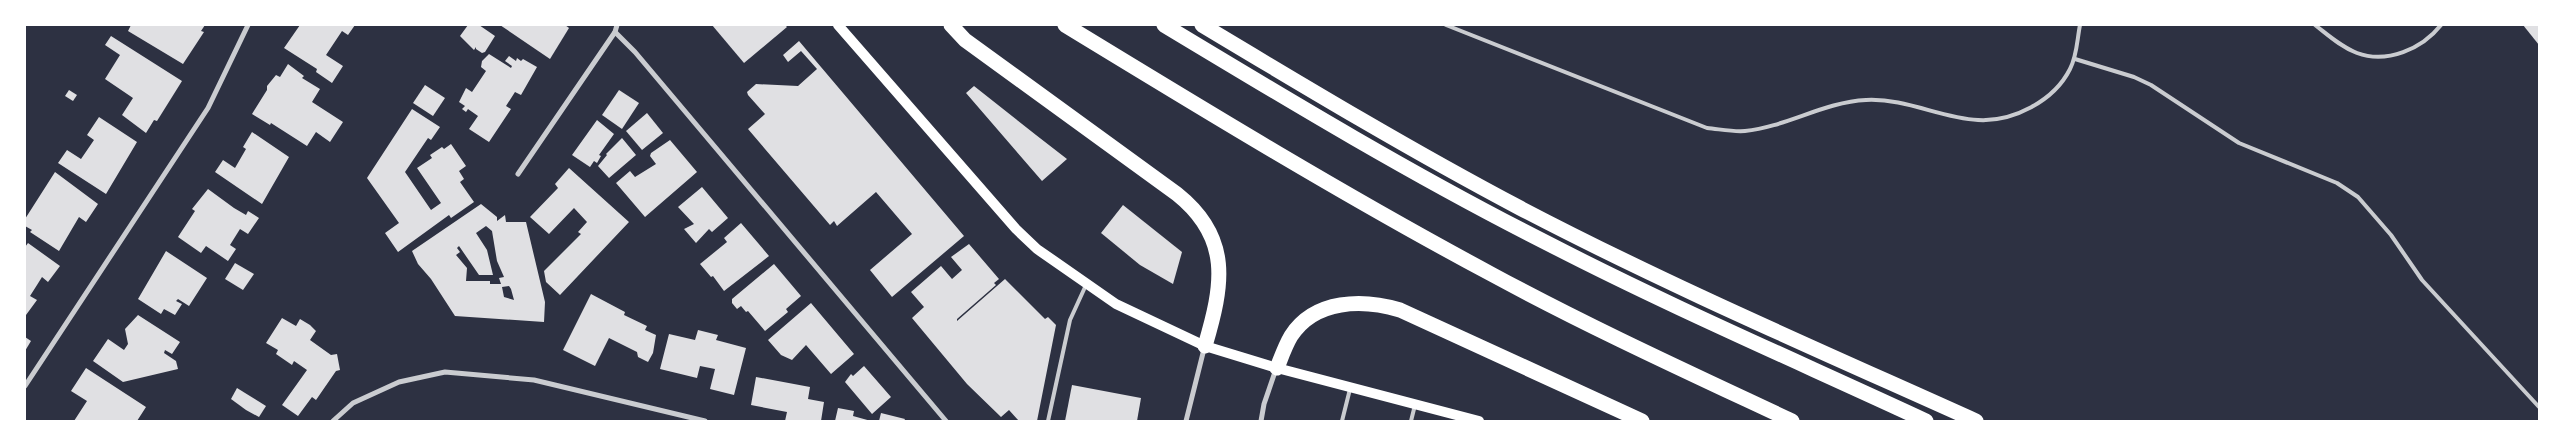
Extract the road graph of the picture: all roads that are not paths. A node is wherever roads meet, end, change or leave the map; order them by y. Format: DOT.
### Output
graph roads {
  1 [pos="248,25"];
  2 [pos="617,25"];
  3 [pos="838,25"];
  4 [pos="951,25"];
  5 [pos="1065,25"];
  6 [pos="1164,25"];
  7 [pos="1202,25"];
  8 [pos="1446,25"];
  9 [pos="2080,25"];
  10 [pos="2315,25"];
  11 [pos="2441,25"];
  12 [pos="615,32"];
  13 [pos="2075,59"];
  14 [pos="518,174"];
  15 [pos="1086,285"];
  16 [pos="1205,346"];
  17 [pos="1277,368"];
  18 [pos="25,386"];
  19 [pos="1350,388"];
  20 [pos="1415,405"];
  21 [pos="2539,407"];
  22 [pos="333,421"];
  23 [pos="705,421"];
  24 [pos="946,421"];
  25 [pos="1048,421"];
  26 [pos="1186,421"];
  27 [pos="1260,421"];
  28 [pos="1342,421"];
  29 [pos="1411,421"];
  30 [pos="1479,421"];
  31 [pos="1642,421"];
  32 [pos="1792,421"];
  33 [pos="1926,421"];
  34 [pos="1976,421"];
  1 -- 18 [label="street"];
  2 -- 12 [label="street"];
  3 -- 15 [label="main road"];
  4 -- 16 [label="highway"];
  5 -- 32 [label="highway"];
  6 -- 33 [label="highway"];
  7 -- 34 [label="highway"];
  8 -- 13 [label="lane"];
  9 -- 13 [label="lane"];
  10 -- 11 [label="lane"];
  12 -- 14 [label="street"];
  12 -- 24 [label="street"];
  13 -- 21 [label="lane"];
  15 -- 16 [label="main road"];
  15 -- 25 [label="lane"];
  16 -- 17 [label="main road"];
  16 -- 26 [label="street"];
  17 -- 19 [label="main road"];
  17 -- 27 [label="street"];
  17 -- 31 [label="highway"];
  19 -- 20 [label="main road"];
  19 -- 28 [label="lane"];
  20 -- 29 [label="lane"];
  20 -- 30 [label="main road"];
  22 -- 23 [label="street"];
}
